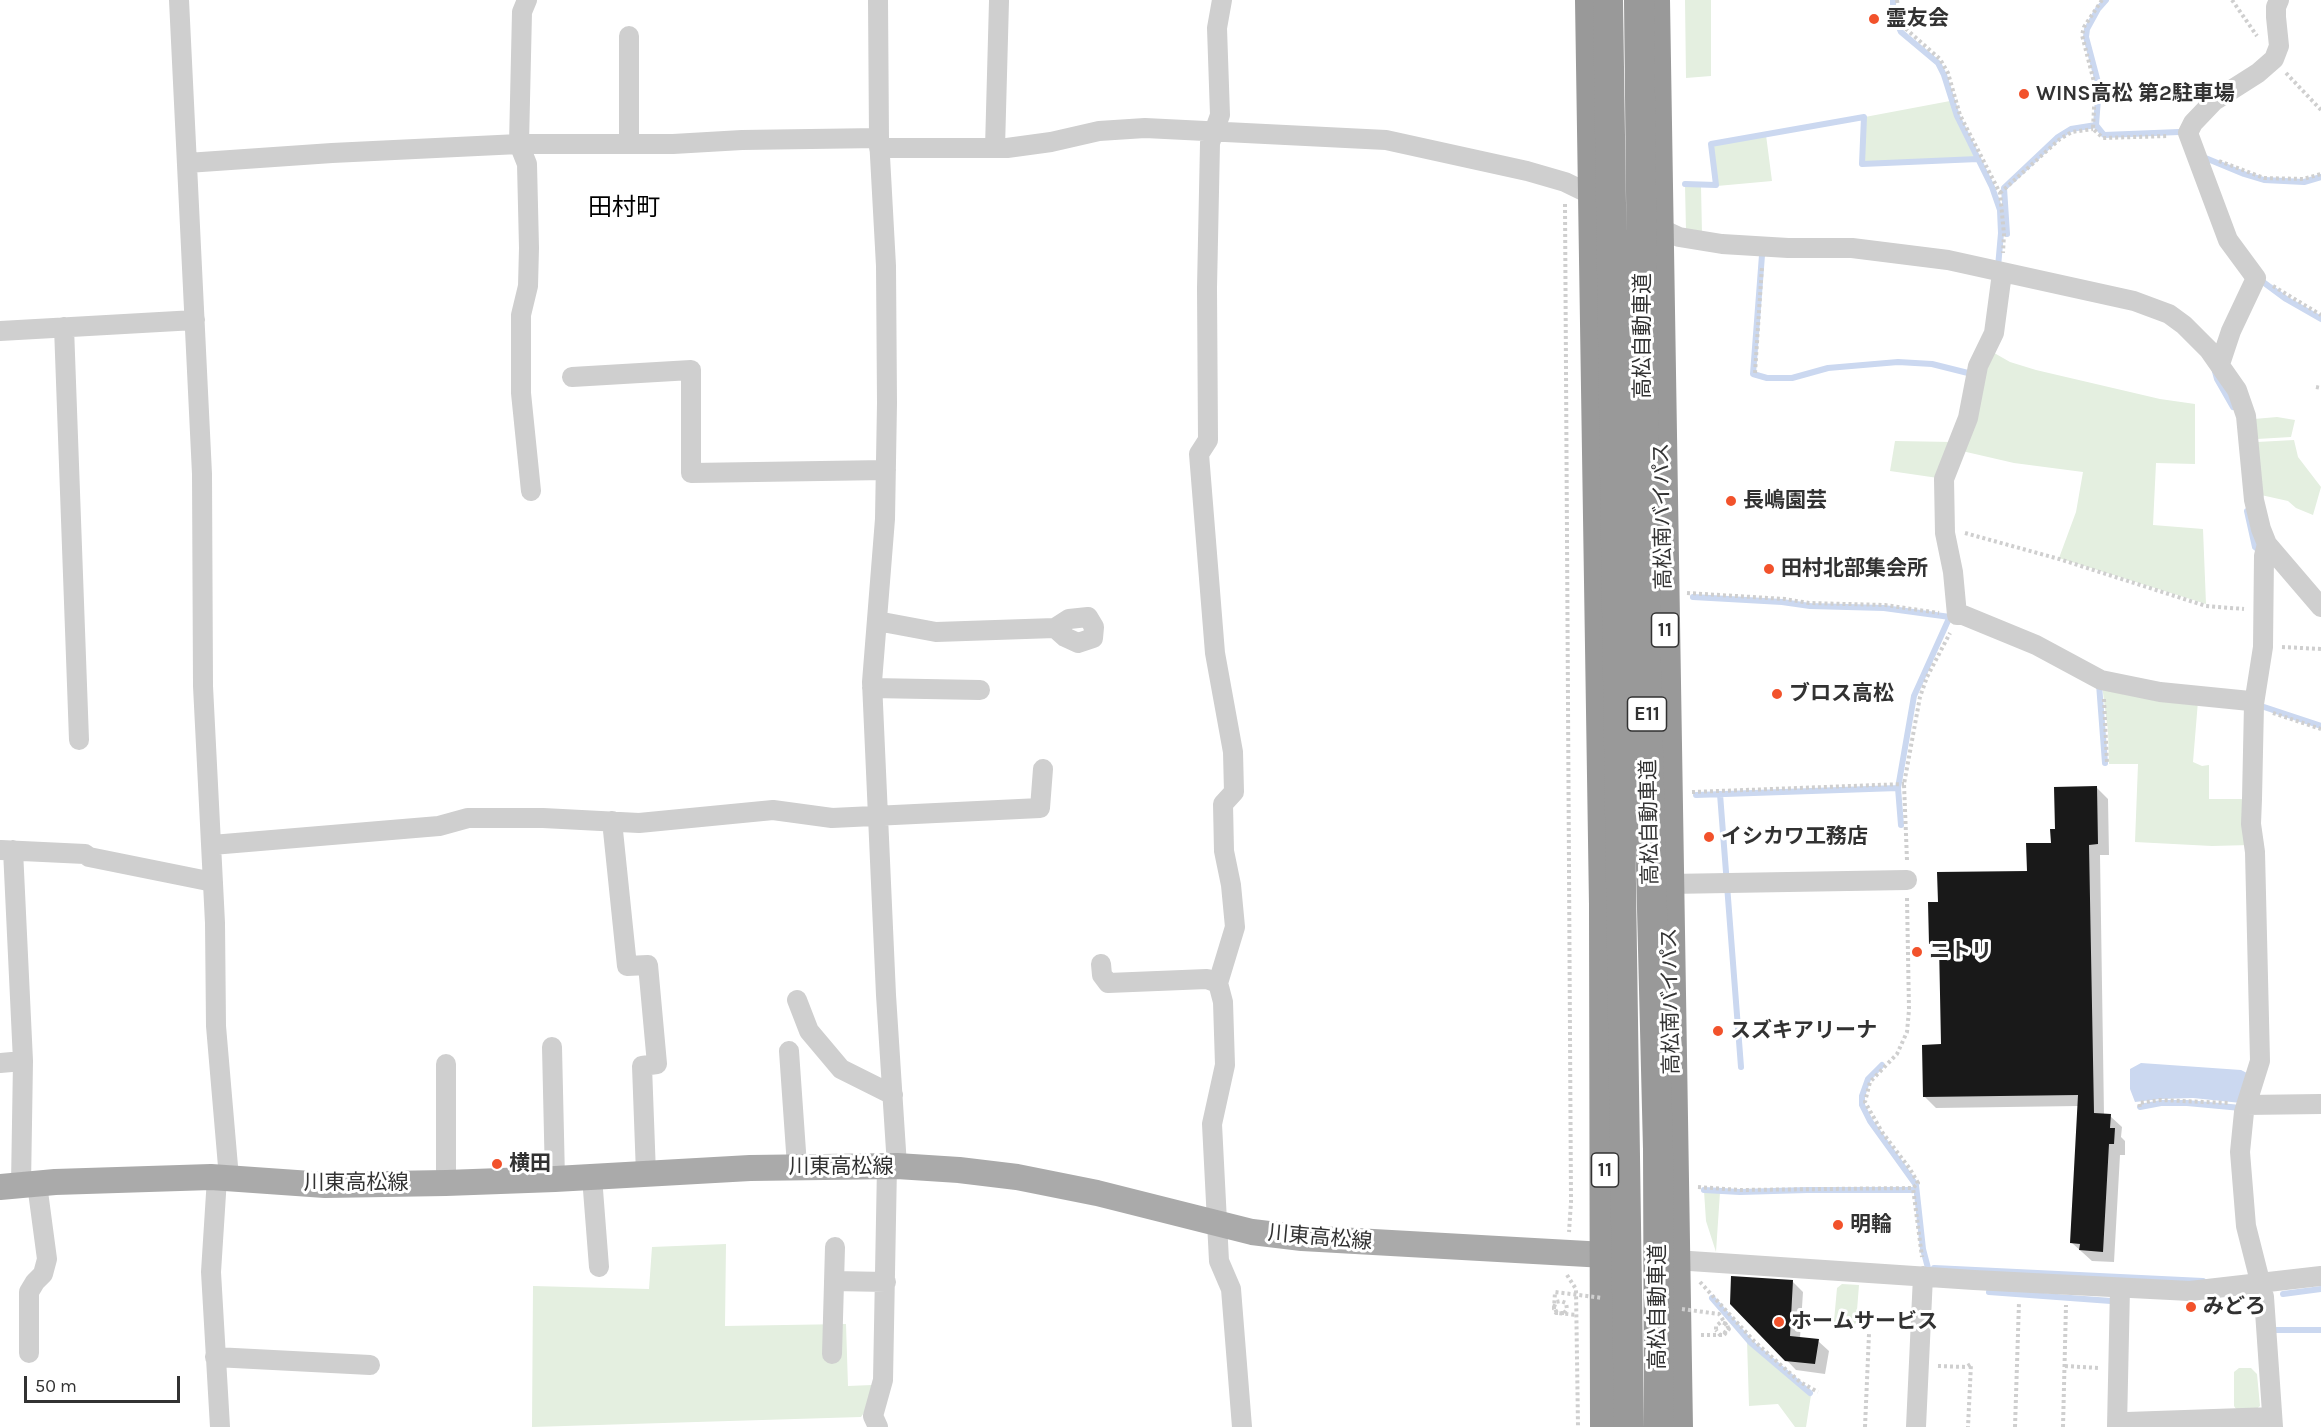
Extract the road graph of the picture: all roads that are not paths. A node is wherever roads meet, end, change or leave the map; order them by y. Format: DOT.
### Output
graph roads {
  1 [pos="179,0"];
  2 [pos="527,0"];
  3 [pos="878,0"];
  4 [pos="1222,0"];
  5 [pos="1590,0"];
  6 [pos="1608,0"];
  7 [pos="1639,0"];
  8 [pos="1655,0"];
  9 [pos="2278,0"];
  10 [pos="999,1"];
  11 [pos="629,36"];
  12 [pos="1216,130"];
  13 [pos="879,143"];
  14 [pos="519,144"];
  15 [pos="629,144"];
  16 [pos="995,148"];
  17 [pos="187,163"];
  18 [pos="1592,195"];
  19 [pos="1659,227"];
  20 [pos="2002,273"];
  21 [pos="195,320"];
  22 [pos="64,327"];
  23 [pos="0,331"];
  24 [pos="2220,364"];
  25 [pos="572,377"];
  26 [pos="886,470"];
  27 [pos="531,491"];
  28 [pos="2267,544"];
  29 [pos="2321,607"];
  30 [pos="877,621"];
  31 [pos="1055,628"];
  32 [pos="872,688"];
  33 [pos="980,690"];
  34 [pos="2254,704"];
  35 [pos="79,740"];
  36 [pos="1043,769"];
  37 [pos="878,815"];
  38 [pos="612,821"];
  39 [pos="212,845"];
  40 [pos="7,850"];
  41 [pos="1907,880"];
  42 [pos="213,882"];
  43 [pos="1669,884"];
  44 [pos="1101,964"];
  45 [pos="1218,983"];
  46 [pos="797,1000"];
  47 [pos="552,1047"];
  48 [pos="789,1051"];
  49 [pos="23,1061"];
  50 [pos="0,1063"];
  51 [pos="446,1064"];
  52 [pos="893,1095"];
  53 [pos="2246,1104"];
  54 [pos="2321,1104"];
  55 [pos="797,1166"];
  56 [pos="892,1166"];
  57 [pos="646,1174"];
  58 [pos="592,1177"];
  59 [pos="223,1178"];
  60 [pos="555,1179"];
  61 [pos="446,1183"];
  62 [pos="20,1185"];
  63 [pos="1217,1224"];
  64 [pos="835,1247"];
  65 [pos="1605,1255"];
  66 [pos="1675,1260"];
  67 [pos="599,1267"];
  68 [pos="1923,1276"];
  69 [pos="2321,1276"];
  70 [pos="834,1281"];
  71 [pos="886,1282"];
  72 [pos="2260,1284"];
  73 [pos="2120,1288"];
  74 [pos="29,1353"];
  75 [pos="832,1354"];
  76 [pos="215,1357"];
  77 [pos="370,1365"];
  78 [pos="2272,1422"];
  79 [pos="220,1427"];
  80 [pos="878,1427"];
  81 [pos="1242,1427"];
  82 [pos="1605,1427"];
  83 [pos="1624,1427"];
  84 [pos="1629,1427"];
  85 [pos="1661,1427"];
  86 [pos="1678,1427"];
  87 [pos="1916,1427"];
  88 [pos="2118,1427"];
  1 -- 17 [label="street"];
  2 -- 14 [label="street"];
  3 -- 13 [label="street"];
  4 -- 12 [label="street"];
  5 -- 18 [label="highway, 11"];
  6 -- 84 [label="highway, 高松自動車道 / E11, bridge"];
  7 -- 85 [label="highway, 高松自動車道 / E11, bridge"];
  8 -- 19 [label="highway, 高松南バイパス / 11"];
  9 -- 24 [label="street"];
  10 -- 16 [label="street"];
  11 -- 15 [label="street"];
  12 -- 16 [label="street"];
  12 -- 18 [label="street"];
  12 -- 45 [label="street"];
  13 -- 15 [label="street"];
  13 -- 16 [label="street"];
  13 -- 26 [label="street"];
  14 -- 15 [label="street"];
  14 -- 17 [label="street"];
  14 -- 27 [label="street"];
  17 -- 21 [label="street"];
  18 -- 19 [label="street"];
  18 -- 65 [label="highway, 11"];
  19 -- 20 [label="street"];
  19 -- 43 [label="highway, 高松南バイパス / 11"];
  20 -- 24 [label="street"];
  20 -- 34 [label="street"];
  21 -- 22 [label="street"];
  21 -- 39 [label="street"];
  22 -- 23 [label="street"];
  22 -- 35 [label="street"];
  24 -- 28 [label="street"];
  25 -- 26 [label="street"];
  26 -- 30 [label="street"];
  28 -- 29 [label="street"];
  28 -- 34 [label="street"];
  30 -- 31 [label="street"];
  30 -- 32 [label="street"];
  32 -- 33 [label="street"];
  32 -- 37 [label="street"];
  34 -- 53 [label="street"];
  36 -- 37 [label="street"];
  37 -- 38 [label="street"];
  37 -- 52 [label="street"];
  38 -- 39 [label="street"];
  38 -- 57 [label="street"];
  39 -- 42 [label="street"];
  40 -- 42 [label="street"];
  40 -- 49 [label="street"];
  41 -- 43 [label="street"];
  42 -- 59 [label="street"];
  43 -- 66 [label="highway, 高松南バイパス / 11"];
  44 -- 45 [label="street"];
  45 -- 63 [label="street"];
  46 -- 52 [label="street"];
  47 -- 60 [label="street"];
  48 -- 55 [label="street"];
  49 -- 50 [label="street"];
  49 -- 62 [label="street"];
  51 -- 61 [label="street"];
  52 -- 56 [label="street"];
  53 -- 54 [label="street"];
  53 -- 72 [label="street"];
  55 -- 56 [label="main road, 川東高松線"];
  55 -- 57 [label="main road, 川東高松線"];
  56 -- 63 [label="main road, 川東高松線"];
  56 -- 71 [label="street"];
  57 -- 58 [label="main road, 川東高松線"];
  58 -- 60 [label="main road, 川東高松線"];
  58 -- 67 [label="street"];
  59 -- 61 [label="main road, 川東高松線"];
  59 -- 62 [label="main road, 川東高松線"];
  59 -- 76 [label="street"];
  60 -- 61 [label="main road, 川東高松線"];
  62 -- 74 [label="street"];
  63 -- 65 [label="main road, 川東高松線"];
  63 -- 81 [label="street"];
  64 -- 70 [label="street"];
  65 -- 66 [label="main road, 川東高松線"];
  65 -- 82 [label="highway, 11"];
  65 -- 83 [label="highway, 11"];
  66 -- 68 [label="street"];
  66 -- 85 [label="highway, 11"];
  66 -- 86 [label="highway, 高松南バイパス / 11"];
  68 -- 73 [label="street"];
  68 -- 87 [label="street"];
  69 -- 72 [label="street"];
  70 -- 71 [label="street"];
  70 -- 75 [label="street"];
  71 -- 80 [label="street"];
  72 -- 73 [label="street"];
  72 -- 78 [label="street"];
  73 -- 88 [label="street"];
  76 -- 77 [label="street"];
  76 -- 79 [label="street"];
  78 -- 88 [label="street"];
}
